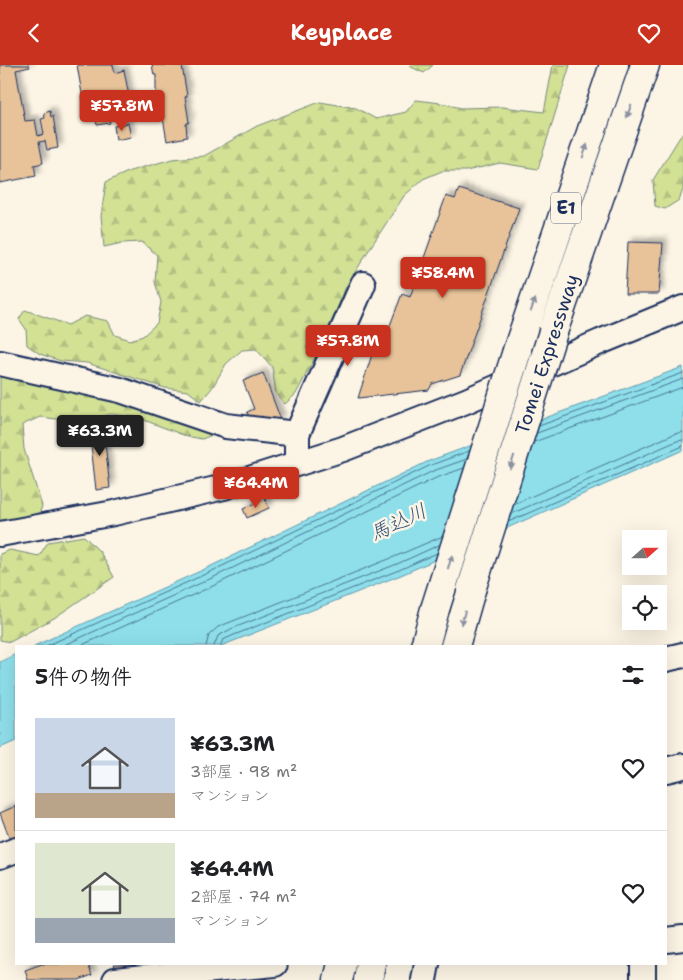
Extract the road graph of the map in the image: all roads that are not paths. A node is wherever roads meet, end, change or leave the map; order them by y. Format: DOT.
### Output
graph roads {
  1 [pos="614,65"];
  2 [pos="645,65"];
  3 [pos="363,284"];
  4 [pos="683,308"];
  5 [pos="0,363"];
  6 [pos="297,434"];
  7 [pos="297,463"];
  8 [pos="0,535"];
  9 [pos="425,645"];
  10 [pos="455,645"];
  11 [pos="683,655"];
  12 [pos="667,659"];
  13 [pos="683,766"];
  14 [pos="667,770"];
  15 [pos="15,850"];
  16 [pos="0,856"];
  17 [pos="683,938"];
  18 [pos="667,940"];
  19 [pos="253,965"];
  20 [pos="282,965"];
  21 [pos="342,965"];
  22 [pos="372,965"];
  23 [pos="427,965"];
  24 [pos="643,965"];
  25 [pos="145,970"];
  26 [pos="115,980"];
  27 [pos="279,980"];
  28 [pos="338,980"];
  29 [pos="368,980"];
  30 [pos="424,980"];
  31 [pos="643,980"];
  9 -- 1 [label="highway, Tomei Expressway / E1, one-way, bridge"];
  2 -- 10 [label="highway, Tomei Expressway / E1, one-way, bridge"];
  3 -- 6 [label="street"];
  4 -- 7 [label="street"];
  5 -- 6 [label="street"];
  6 -- 7 [label="street"];
  7 -- 8 [label="street"];
  11 -- 12 [label="street"];
  13 -- 14 [label="street"];
  15 -- 16 [label="street"];
  17 -- 18 [label="street"];
  19 -- 25 [label="street"];
  20 -- 27 [label="street"];
  21 -- 28 [label="highway"];
  22 -- 29 [label="highway"];
  23 -- 30 [label="street"];
  24 -- 31 [label="street"];
  25 -- 26 [label="street"];
}
